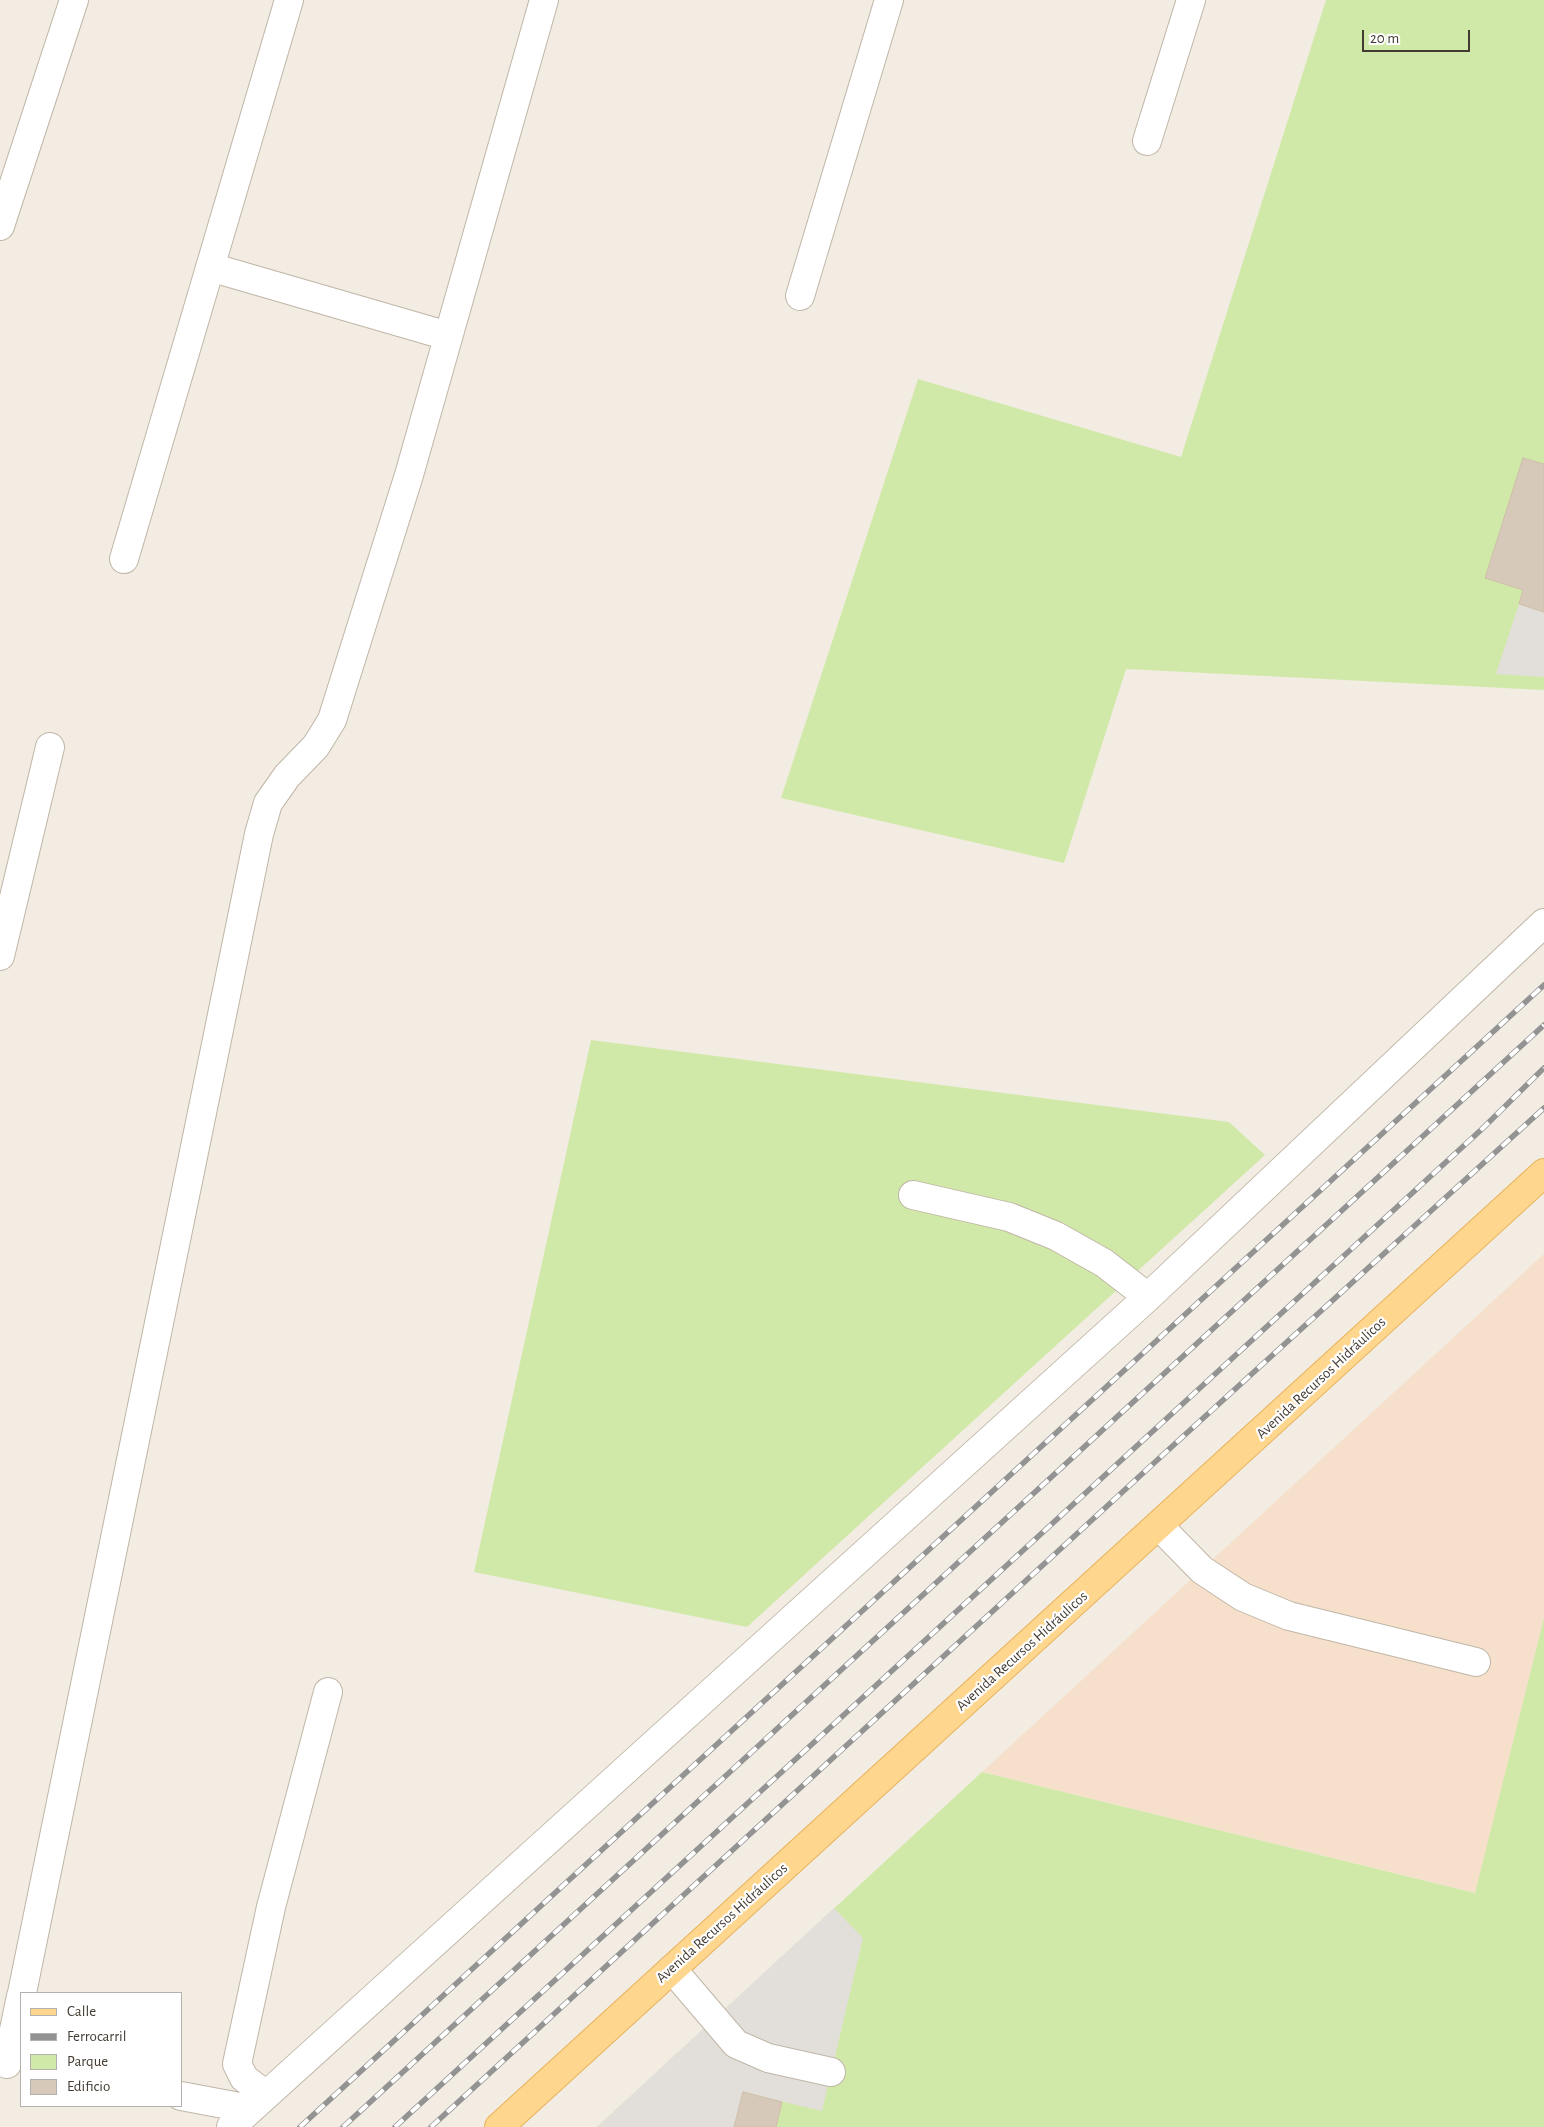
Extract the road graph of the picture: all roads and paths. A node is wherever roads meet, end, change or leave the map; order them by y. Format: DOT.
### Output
graph roads {
  1 [pos="74,0"];
  2 [pos="289,0"];
  3 [pos="544,0"];
  4 [pos="889,0"];
  5 [pos="1191,0"];
  6 [pos="1147,141"];
  7 [pos="5,191"];
  8 [pos="0,226"];
  9 [pos="210,267"];
  10 [pos="800,296"];
  11 [pos="448,336"];
  12 [pos="124,559"];
  13 [pos="50,748"];
  14 [pos="1544,923"];
  15 [pos="0,956"];
  16 [pos="1544,1173"];
  17 [pos="913,1195"];
  18 [pos="1148,1297"];
  19 [pos="1159,1526"];
  20 [pos="1476,1662"];
  21 [pos="328,1692"];
  22 [pos="672,1970"];
  23 [pos="23,1992"];
  24 [pos="20,2006"];
  25 [pos="10,2064"];
  26 [pos="831,2072"];
  27 [pos="182,2096"];
  28 [pos="258,2102"];
  29 [pos="230,2127"];
  30 [pos="498,2127"];
  1 -- 7 [label="street"];
  2 -- 9 [label="street"];
  3 -- 11 [label="street"];
  4 -- 10 [label="street"];
  5 -- 6 [label="street"];
  7 -- 8 [label="street"];
  9 -- 11 [label="street"];
  9 -- 12 [label="street"];
  11 -- 23 [label="street"];
  13 -- 15 [label="street"];
  14 -- 18 [label="street"];
  16 -- 19 [label="main road, Avenida Recursos Hidráulicos"];
  17 -- 18 [label="street"];
  18 -- 28 [label="street"];
  19 -- 20 [label="street"];
  19 -- 22 [label="main road, Avenida Recursos Hidráulicos"];
  21 -- 28 [label="street"];
  22 -- 26 [label="street"];
  22 -- 30 [label="main road, Avenida Recursos Hidráulicos"];
  24 -- 25 [label="street"];
  27 -- 28 [label="street"];
  28 -- 29 [label="street"];
}
